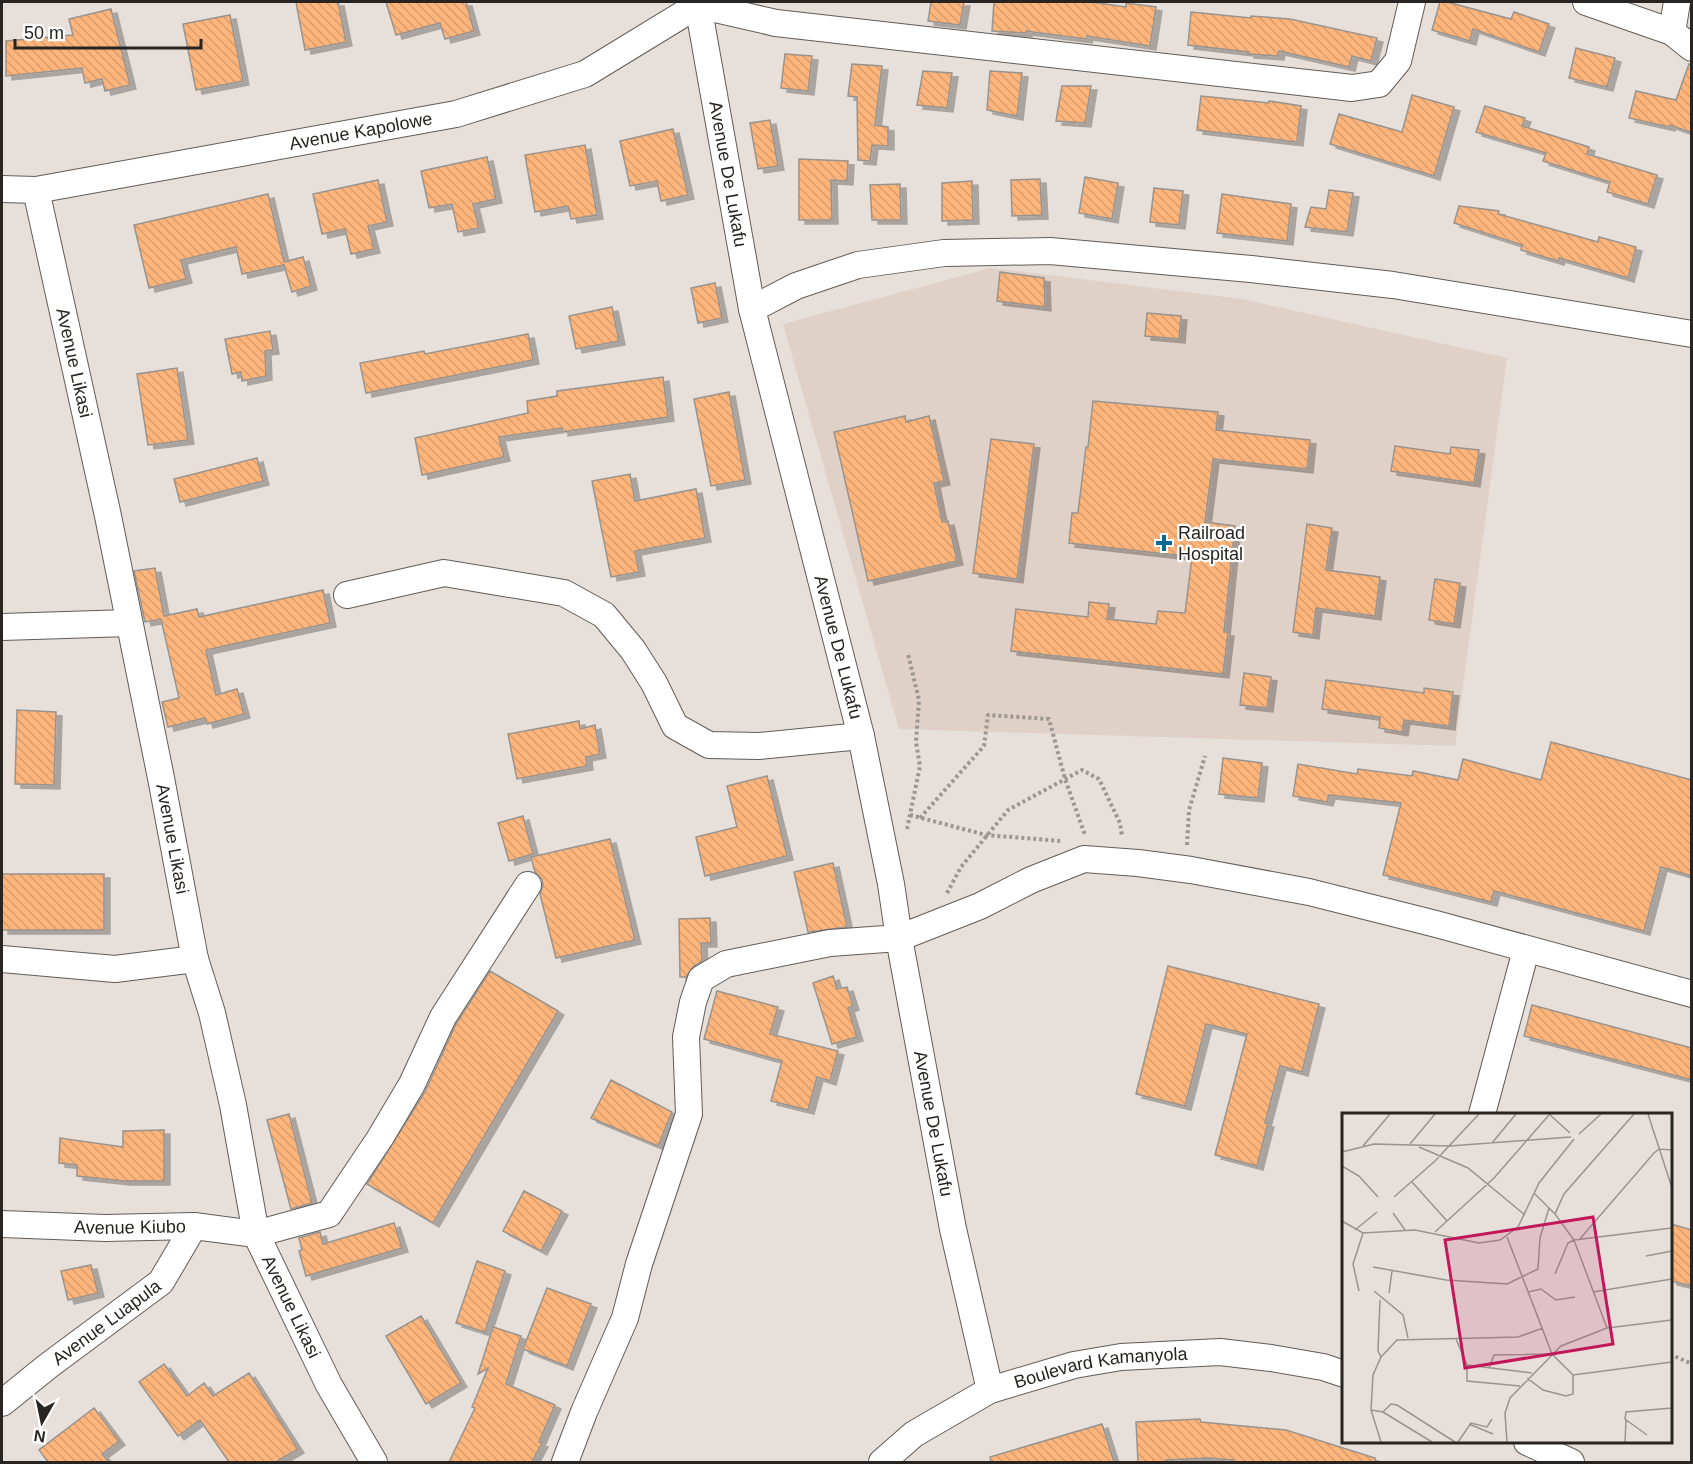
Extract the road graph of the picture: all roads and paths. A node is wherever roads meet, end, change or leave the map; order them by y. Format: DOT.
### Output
graph roads {
  1 [pos="1412,2"];
  2 [pos="1586,2"];
  3 [pos="1677,2"];
  4 [pos="699,3"];
  5 [pos="1682,40"];
  6 [pos="2,189"];
  7 [pos="36,190"];
  8 [pos="752,309"];
  9 [pos="1692,334"];
  10 [pos="347,595"];
  11 [pos="129,623"];
  12 [pos="2,627"];
  13 [pos="908,654"];
  14 [pos="861,736"];
  15 [pos="1205,756"];
  16 [pos="1065,779"];
  17 [pos="910,816"];
  18 [pos="920,818"];
  19 [pos="987,835"];
  20 [pos="906,836"];
  21 [pos="1063,841"];
  22 [pos="1085,843"];
  23 [pos="1123,844"];
  24 [pos="1191,870"];
  25 [pos="528,885"];
  26 [pos="928,927"];
  27 [pos="899,938"];
  28 [pos="1526,950"];
  29 [pos="2,959"];
  30 [pos="195,959"];
  31 [pos="1692,994"];
  32 [pos="1482,1113"];
  33 [pos="2,1224"];
  34 [pos="194,1226"];
  35 [pos="256,1234"];
  36 [pos="1672,1354"];
  37 [pos="1692,1364"];
  38 [pos="1342,1373"];
  39 [pos="990,1390"];
  40 [pos="2,1403"];
  41 [pos="1529,1443"];
  42 [pos="374,1462"];
  43 [pos="565,1462"];
  44 [pos="882,1462"];
  45 [pos="1570,1462"];
  1 -- 4 [label="street"];
  2 -- 5 [label="street"];
  3 -- 5 [label="street"];
  4 -- 7 [label="street, Avenue Kapolowe"];
  4 -- 8 [label="street, Avenue De Lukafu"];
  6 -- 7 [label="street, Avenue Kapolowe"];
  7 -- 11 [label="street, Avenue Likasi"];
  8 -- 9 [label="street"];
  8 -- 14 [label="street, Avenue De Lukafu"];
  10 -- 14 [label="street"];
  11 -- 12 [label="street"];
  11 -- 30 [label="street, Avenue Likasi"];
  13 -- 17 [label="path"];
  14 -- 27 [label="street, Avenue De Lukafu"];
  15 -- 24 [label="path"];
  16 -- 18 [label="path"];
  16 -- 19 [label="path"];
  16 -- 22 [label="path"];
  16 -- 23 [label="path"];
  17 -- 18 [label="path"];
  17 -- 20 [label="path"];
  18 -- 19 [label="path"];
  19 -- 21 [label="path"];
  19 -- 26 [label="path"];
  24 -- 26 [label="street"];
  24 -- 28 [label="street"];
  25 -- 35 [label="street"];
  26 -- 27 [label="street"];
  27 -- 39 [label="street, Avenue De Lukafu"];
  27 -- 43 [label="street"];
  28 -- 31 [label="street"];
  28 -- 32 [label="street"];
  29 -- 30 [label="street"];
  30 -- 35 [label="street, Avenue Likasi"];
  33 -- 34 [label="street, Avenue Kiubo"];
  34 -- 35 [label="street, Avenue Kiubo"];
  34 -- 40 [label="street, Avenue Luapula"];
  35 -- 42 [label="street, Avenue Likasi"];
  36 -- 37 [label="path"];
  38 -- 39 [label="street, Boulevard Kamanyola"];
  39 -- 44 [label="street, Boulevard Kamanyola"];
  41 -- 45 [label="street"];
}
